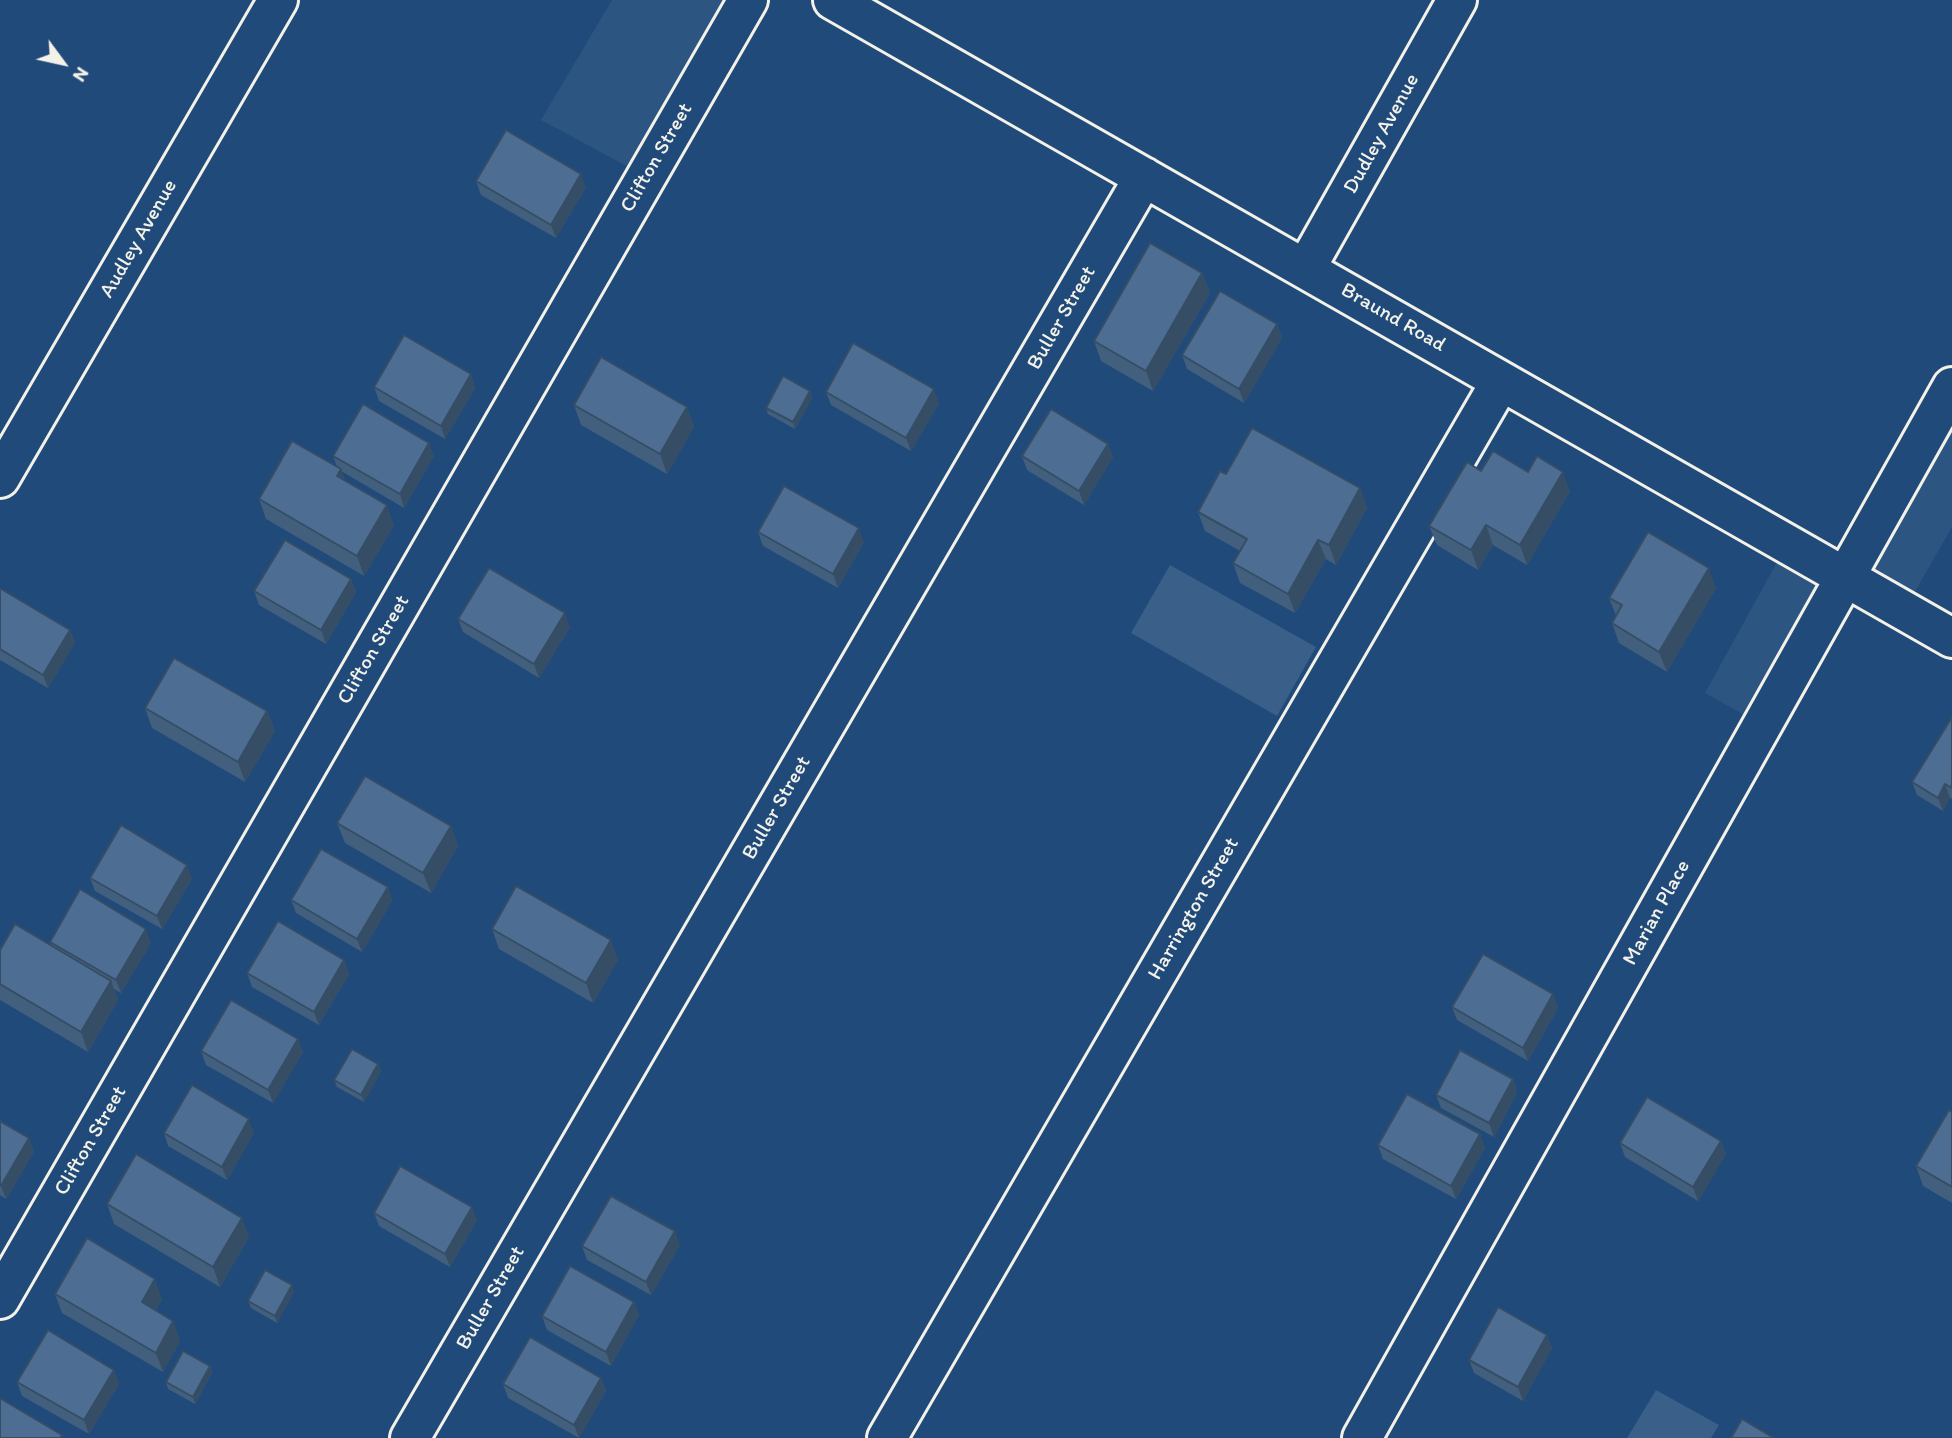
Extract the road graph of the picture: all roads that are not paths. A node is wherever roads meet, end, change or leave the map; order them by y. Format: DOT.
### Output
graph roads {
  1 [pos="278,0"];
  2 [pos="748,0"];
  3 [pos="833,0"];
  4 [pos="1457,0"];
  5 [pos="1144,177"];
  6 [pos="1307,268"];
  7 [pos="1501,381"];
  8 [pos="1952,387"];
  9 [pos="0,478"];
  10 [pos="1845,578"];
  11 [pos="1952,638"];
  12 [pos="0,1300"];
  13 [pos="410,1438"];
  14 [pos="887,1438"];
  15 [pos="1362,1438"];
  1 -- 9 [label="street, Audley Avenue"];
  2 -- 12 [label="street, Clifton Street"];
  3 -- 5 [label="street, Braund Road"];
  4 -- 6 [label="street, Dudley Avenue"];
  5 -- 6 [label="street, Braund Road"];
  5 -- 13 [label="street, Buller Street"];
  6 -- 7 [label="street, Braund Road"];
  7 -- 10 [label="street, Braund Road"];
  7 -- 14 [label="street, Harrington Street"];
  8 -- 10 [label="street, Marian Place"];
  10 -- 11 [label="street, Braund Road"];
  10 -- 15 [label="street, Marian Place"];
}
